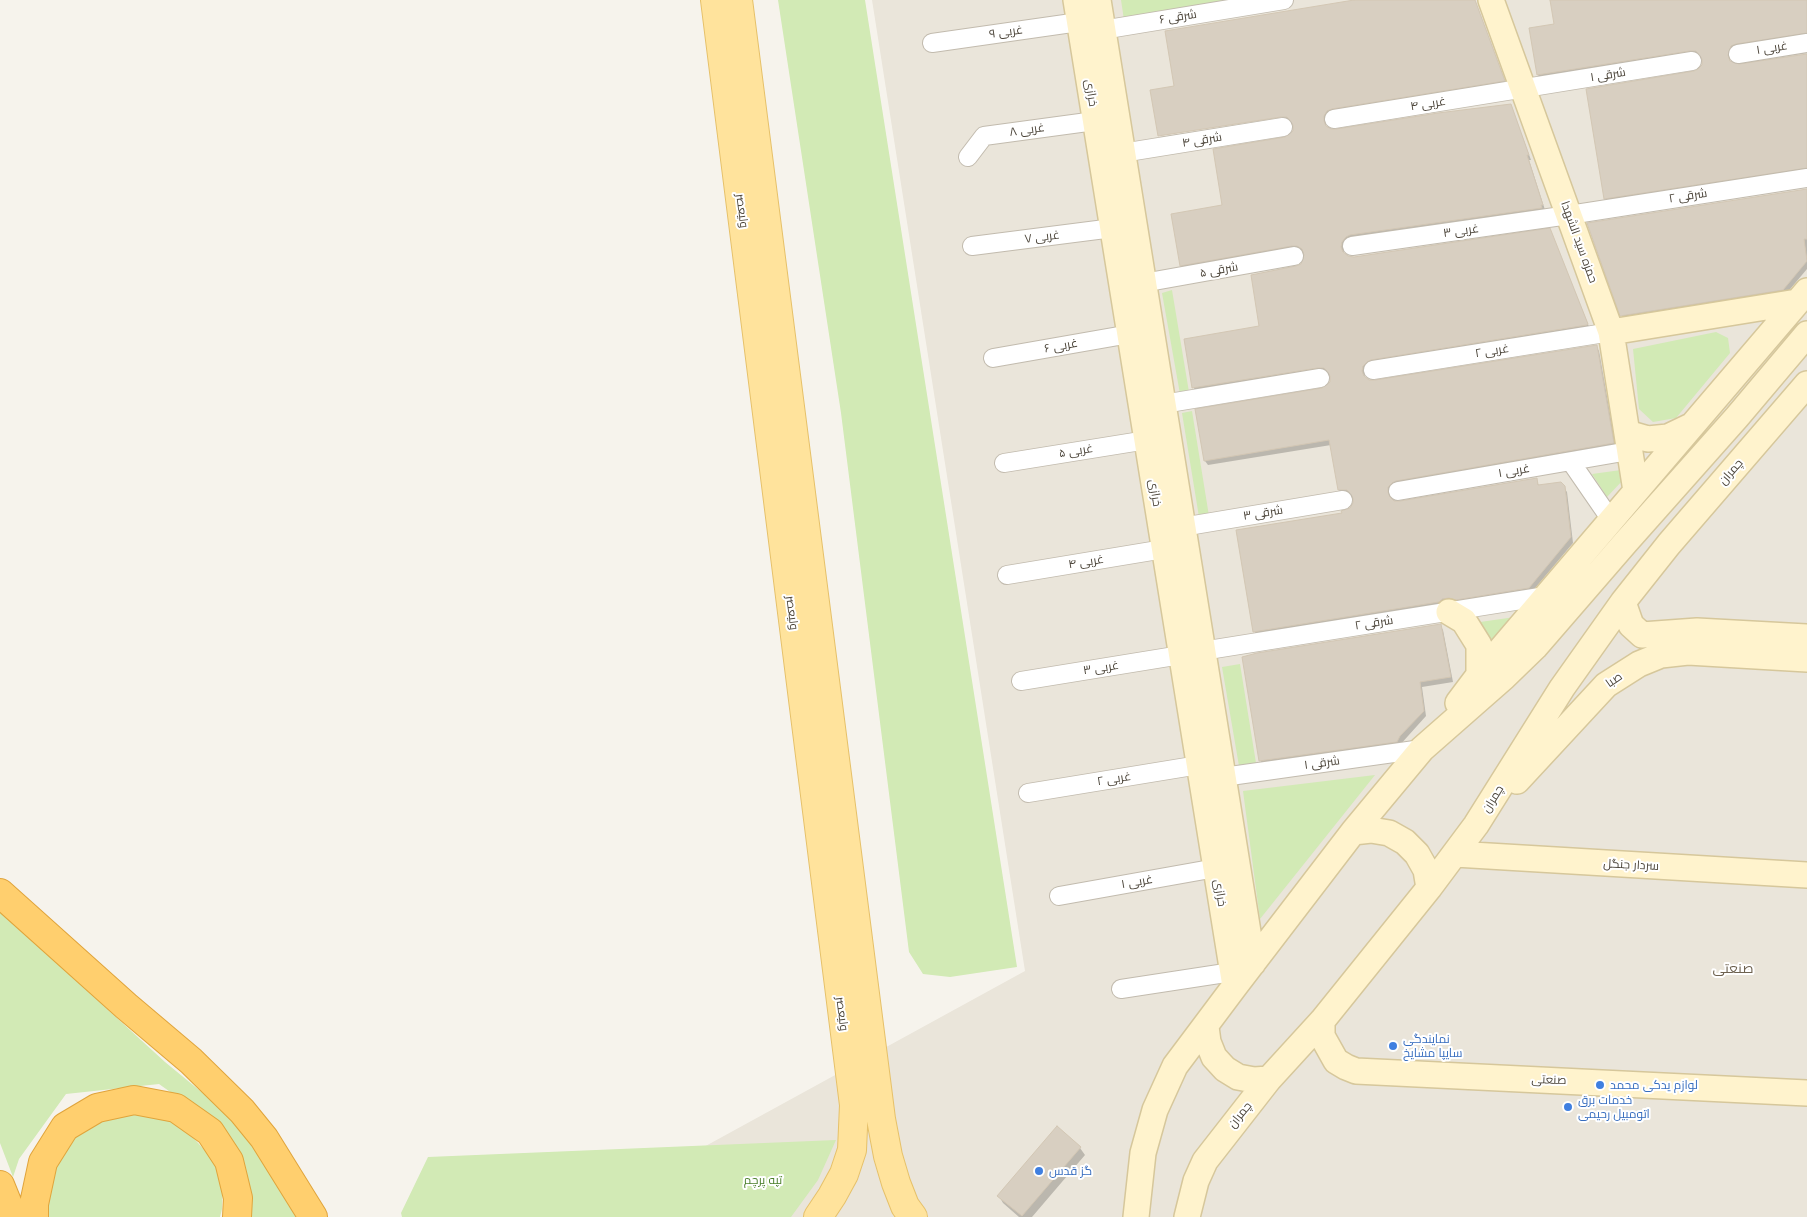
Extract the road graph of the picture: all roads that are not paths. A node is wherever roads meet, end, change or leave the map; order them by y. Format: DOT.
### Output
graph roads {
  1 [pos="716,0"];
  2 [pos="738,0"];
  3 [pos="1098,0"];
  4 [pos="1284,0"];
  5 [pos="1491,0"];
  6 [pos="1086,17"];
  7 [pos="932,43"];
  8 [pos="1807,43"];
  9 [pos="1738,54"];
  10 [pos="1692,61"];
  11 [pos="1523,88"];
  12 [pos="1102,95"];
  13 [pos="1334,119"];
  14 [pos="1095,121"];
  15 [pos="1283,127"];
  16 [pos="1122,153"];
  17 [pos="968,157"];
  18 [pos="1807,178"];
  19 [pos="1569,215"];
  20 [pos="1113,228"];
  21 [pos="972,246"];
  22 [pos="1352,246"];
  23 [pos="1294,256"];
  24 [pos="1143,283"];
  25 [pos="1802,296"];
  26 [pos="1611,332"];
  27 [pos="1807,334"];
  28 [pos="1138,340"];
  29 [pos="993,358"];
  30 [pos="1373,370"];
  31 [pos="1320,378"];
  32 [pos="1807,384"];
  33 [pos="1163,404"];
  34 [pos="1691,426"];
  35 [pos="1147,440"];
  36 [pos="1628,442"];
  37 [pos="1571,462"];
  38 [pos="1004,463"];
  39 [pos="1398,491"];
  40 [pos="1636,491"];
  41 [pos="1343,500"];
  42 [pos="1611,520"];
  43 [pos="1182,527"];
  44 [pos="1164,549"];
  45 [pos="1007,575"];
  46 [pos="1546,596"];
  47 [pos="1623,602"];
  48 [pos="1449,612"];
  49 [pos="1807,637"];
  50 [pos="1192,653"];
  51 [pos="1807,659"];
  52 [pos="1480,674"];
  53 [pos="1022,681"];
  54 [pos="1422,749"];
  55 [pos="1199,764"];
  56 [pos="1223,776"];
  57 [pos="1028,793"];
  58 [pos="1476,825"];
  59 [pos="1353,832"];
  60 [pos="1455,854"];
  61 [pos="1216,868"];
  62 [pos="1807,875"];
  63 [pos="1429,888"];
  64 [pos="0,894"];
  65 [pos="1059,896"];
  66 [pos="1240,974"];
  67 [pos="1121,989"];
  68 [pos="1322,1021"];
  69 [pos="1206,1027"];
  70 [pos="1269,1079"];
  71 [pos="1807,1093"];
  72 [pos="0,1185"];
  73 [pos="13,1217"];
  74 [pos="34,1217"];
  75 [pos="237,1217"];
  76 [pos="313,1217"];
  77 [pos="818,1217"];
  78 [pos="913,1217"];
  79 [pos="1136,1217"];
  80 [pos="1187,1217"];
  1 -- 77 [label="main road, ولیعصر"];
  2 -- 78 [label="main road, ولیعصر"];
  3 -- 6 [label="street, خرازی"];
  4 -- 6 [label="street, ۶ شرقی"];
  5 -- 11 [label="street, حمزه سید الشهدا"];
  6 -- 7 [label="street, ۹ غربی"];
  6 -- 12 [label="street, خرازی"];
  8 -- 9 [label="street, ۱ غربی"];
  10 -- 11 [label="street, ۱ شرقی"];
  11 -- 13 [label="street, ۴ غربی"];
  11 -- 19 [label="street, حمزه سید الشهدا"];
  12 -- 14 [label="street, خرازی"];
  12 -- 16 [label="street, خرازی"];
  14 -- 17 [label="street, ۸ غربی"];
  14 -- 20 [label="street, خرازی"];
  15 -- 16 [label="street, ۴ شرقی"];
  16 -- 24 [label="street, خرازی"];
  18 -- 19 [label="street, ۲ شرقی"];
  19 -- 22 [label="street, ۳ غربی"];
  19 -- 26 [label="street, حمزه سید الشهدا"];
  20 -- 21 [label="street, ۷ غربی"];
  20 -- 28 [label="street, خرازی"];
  23 -- 24 [label="street, ۵ شرقی"];
  24 -- 28 [label="street, خرازی"];
  25 -- 26 [label="street"];
  25 -- 34 [label="street"];
  26 -- 30 [label="street, ۲ غربی"];
  26 -- 36 [label="street, حمزه سید الشهدا"];
  27 -- 54 [label="street"];
  28 -- 29 [label="street, ۶ غربی"];
  28 -- 33 [label="street, خرازی"];
  28 -- 35 [label="street, خرازی"];
  31 -- 33 [label="street"];
  32 -- 47 [label="street, چمران"];
  33 -- 43 [label="street, خرازی"];
  34 -- 36 [label="street"];
  34 -- 40 [label="street"];
  35 -- 38 [label="street, ۵ غربی"];
  35 -- 44 [label="street, خرازی"];
  36 -- 37 [label="street, ۱ غربی"];
  36 -- 40 [label="street, حمزه سید الشهدا"];
  37 -- 39 [label="street, ۱ غربی"];
  37 -- 42 [label="street"];
  40 -- 42 [label="street"];
  41 -- 43 [label="street, ۳ شرقی"];
  42 -- 46 [label="street"];
  43 -- 50 [label="street, خرازی"];
  44 -- 45 [label="street, ۴ غربی"];
  44 -- 50 [label="street, خرازی"];
  46 -- 48 [label="street, ۲ شرقی"];
  46 -- 52 [label="street"];
  47 -- 49 [label="street"];
  47 -- 58 [label="street, چمران"];
  48 -- 50 [label="street, ۲ شرقی"];
  48 -- 52 [label="street"];
  50 -- 53 [label="street, ۳ غربی"];
  50 -- 55 [label="street, خرازی"];
  50 -- 56 [label="street, خرازی"];
  51 -- 58 [label="street, صبا"];
  52 -- 54 [label="street"];
  54 -- 56 [label="street, ۱ شرقی"];
  54 -- 59 [label="street"];
  55 -- 57 [label="street, ۲ غربی"];
  55 -- 61 [label="street, خرازی"];
  56 -- 66 [label="street, خرازی"];
  58 -- 60 [label="street, چمران"];
  59 -- 63 [label="street"];
  59 -- 66 [label="street"];
  60 -- 62 [label="street, سردار جنگل"];
  60 -- 63 [label="street, چمران"];
  61 -- 65 [label="street, ۱ غربی"];
  61 -- 66 [label="street, خرازی"];
  63 -- 68 [label="street, چمران"];
  64 -- 76 [label="highway"];
  66 -- 67 [label="street"];
  66 -- 69 [label="street"];
  68 -- 70 [label="street, چمران"];
  68 -- 71 [label="street, صنعتی"];
  69 -- 70 [label="street"];
  69 -- 79 [label="street"];
  70 -- 80 [label="street, چمران"];
  72 -- 73 [label="highway"];
  74 -- 75 [label="highway"];
}
